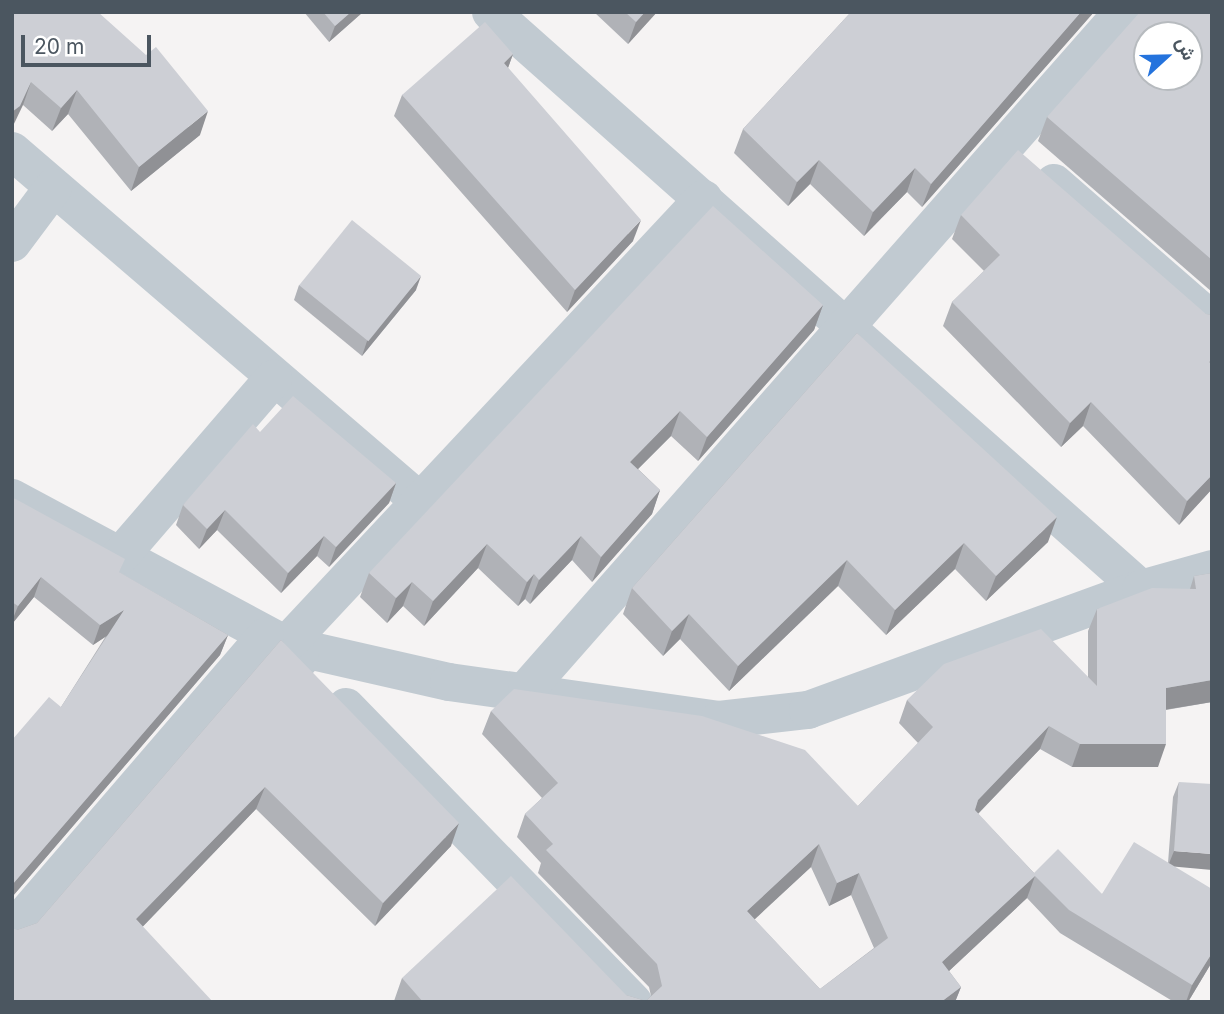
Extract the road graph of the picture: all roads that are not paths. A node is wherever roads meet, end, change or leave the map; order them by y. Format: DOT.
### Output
graph roads {
  1 [pos="491,12"];
  2 [pos="1123,12"];
  3 [pos="1007,143"];
  4 [pos="12,151"];
  5 [pos="54,188"];
  6 [pos="703,199"];
  7 [pos="12,243"];
  8 [pos="1212,321"];
  9 [pos="847,322"];
  10 [pos="274,379"];
  11 [pos="12,498"];
  12 [pos="416,498"];
  13 [pos="121,555"];
  14 [pos="1212,569"];
  15 [pos="1141,589"];
  16 [pos="275,641"];
  17 [pos="527,689"];
  18 [pos="12,931"];
  19 [pos="633,1002"];
  1 -- 6 [label="street"];
  2 -- 3 [label="street"];
  3 -- 8 [label="street"];
  3 -- 9 [label="street"];
  4 -- 5 [label="street"];
  5 -- 7 [label="street"];
  5 -- 10 [label="street"];
  6 -- 9 [label="street"];
  6 -- 12 [label="street"];
  9 -- 15 [label="street"];
  9 -- 17 [label="street"];
  10 -- 12 [label="street"];
  10 -- 13 [label="street"];
  11 -- 13 [label="street"];
  12 -- 16 [label="street"];
  13 -- 16 [label="street"];
  14 -- 15 [label="street"];
  15 -- 17 [label="street"];
  16 -- 17 [label="street"];
  16 -- 18 [label="street"];
  16 -- 19 [label="street"];
}
